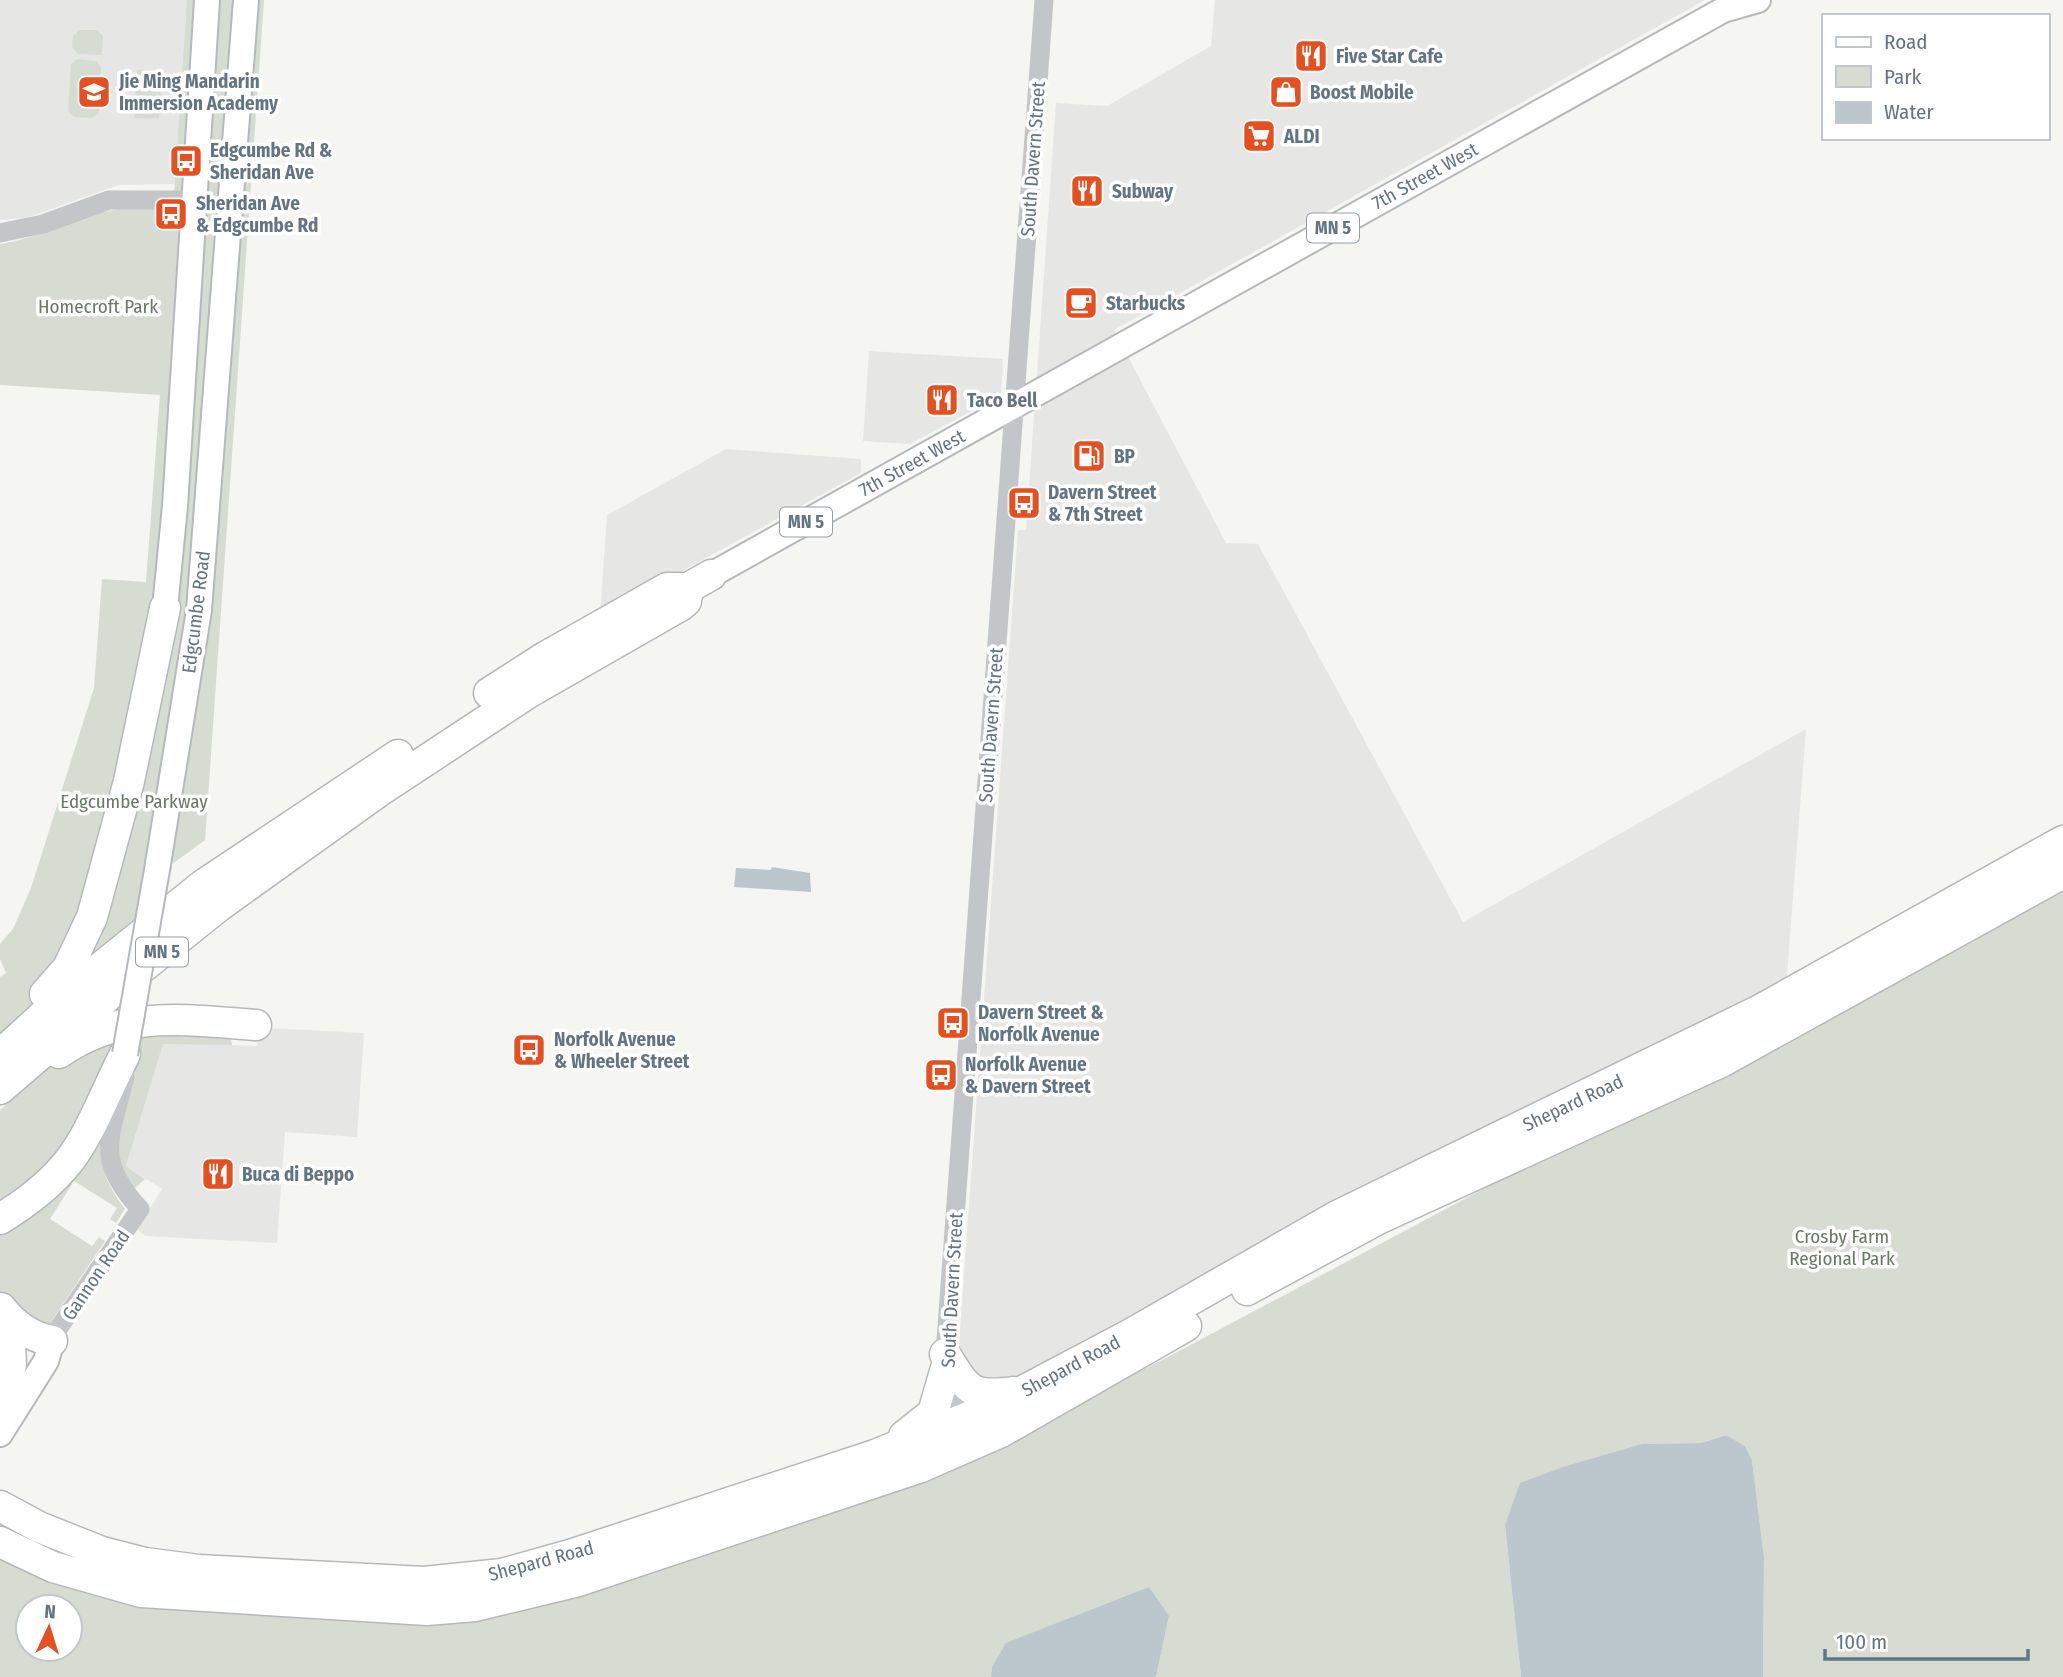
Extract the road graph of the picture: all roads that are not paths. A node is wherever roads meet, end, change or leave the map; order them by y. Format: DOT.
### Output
graph roads {
  1 [pos="207,0"];
  2 [pos="246,0"];
  3 [pos="1044,0"];
  4 [pos="1758,0"];
  5 [pos="1728,5"];
  6 [pos="193,200"];
  7 [pos="0,233"];
  8 [pos="1015,406"];
  9 [pos="700,582"];
  10 [pos="165,608"];
  11 [pos="2063,841"];
  12 [pos="2063,873"];
  13 [pos="256,1025"];
  14 [pos="125,1054"];
  15 [pos="3,1070"];
  16 [pos="140,1209"];
  17 [pos="0,1219"];
  18 [pos="5,1312"];
  19 [pos="52,1341"];
  20 [pos="946,1361"];
  21 [pos="1024,1390"];
  22 [pos="1,1400"];
  23 [pos="969,1432"];
  24 [pos="0,1434"];
  25 [pos="875,1455"];
  26 [pos="0,1506"];
  27 [pos="0,1542"];
  1 -- 6 [label="main road, Edgcumbe Road"];
  2 -- 14 [label="main road, Edgcumbe Road, bridge"];
  3 -- 8 [label="street, South Davern Street"];
  4 -- 5 [label="main road, 7th Street West / MN 5"];
  5 -- 8 [label="main road, 7th Street West / MN 5"];
  6 -- 7 [label="street"];
  6 -- 10 [label="main road, Edgcumbe Road"];
  8 -- 9 [label="main road, 7th Street West / MN 5"];
  8 -- 20 [label="street, South Davern Street"];
  9 -- 15 [label="highway, MN 5"];
  10 -- 15 [label="highway"];
  11 -- 21 [label="highway, Shepard Road"];
  12 -- 23 [label="highway, Shepard Road"];
  13 -- 15 [label="highway"];
  14 -- 16 [label="street, Edgcumbe Road"];
  14 -- 17 [label="highway"];
  16 -- 19 [label="street, Gannon Road"];
  18 -- 19 [label="highway"];
  18 -- 22 [label="highway"];
  19 -- 22 [label="street, Gannon Road"];
  19 -- 24 [label="main road, Gannon Road"];
  20 -- 21 [label="highway"];
  20 -- 23 [label="street, South Davern Street"];
  20 -- 25 [label="highway"];
  21 -- 23 [label="highway, Shepard Road"];
  23 -- 25 [label="highway, Shepard Road"];
  23 -- 27 [label="highway, Shepard Road"];
  25 -- 26 [label="highway, Shepard Road"];
}
